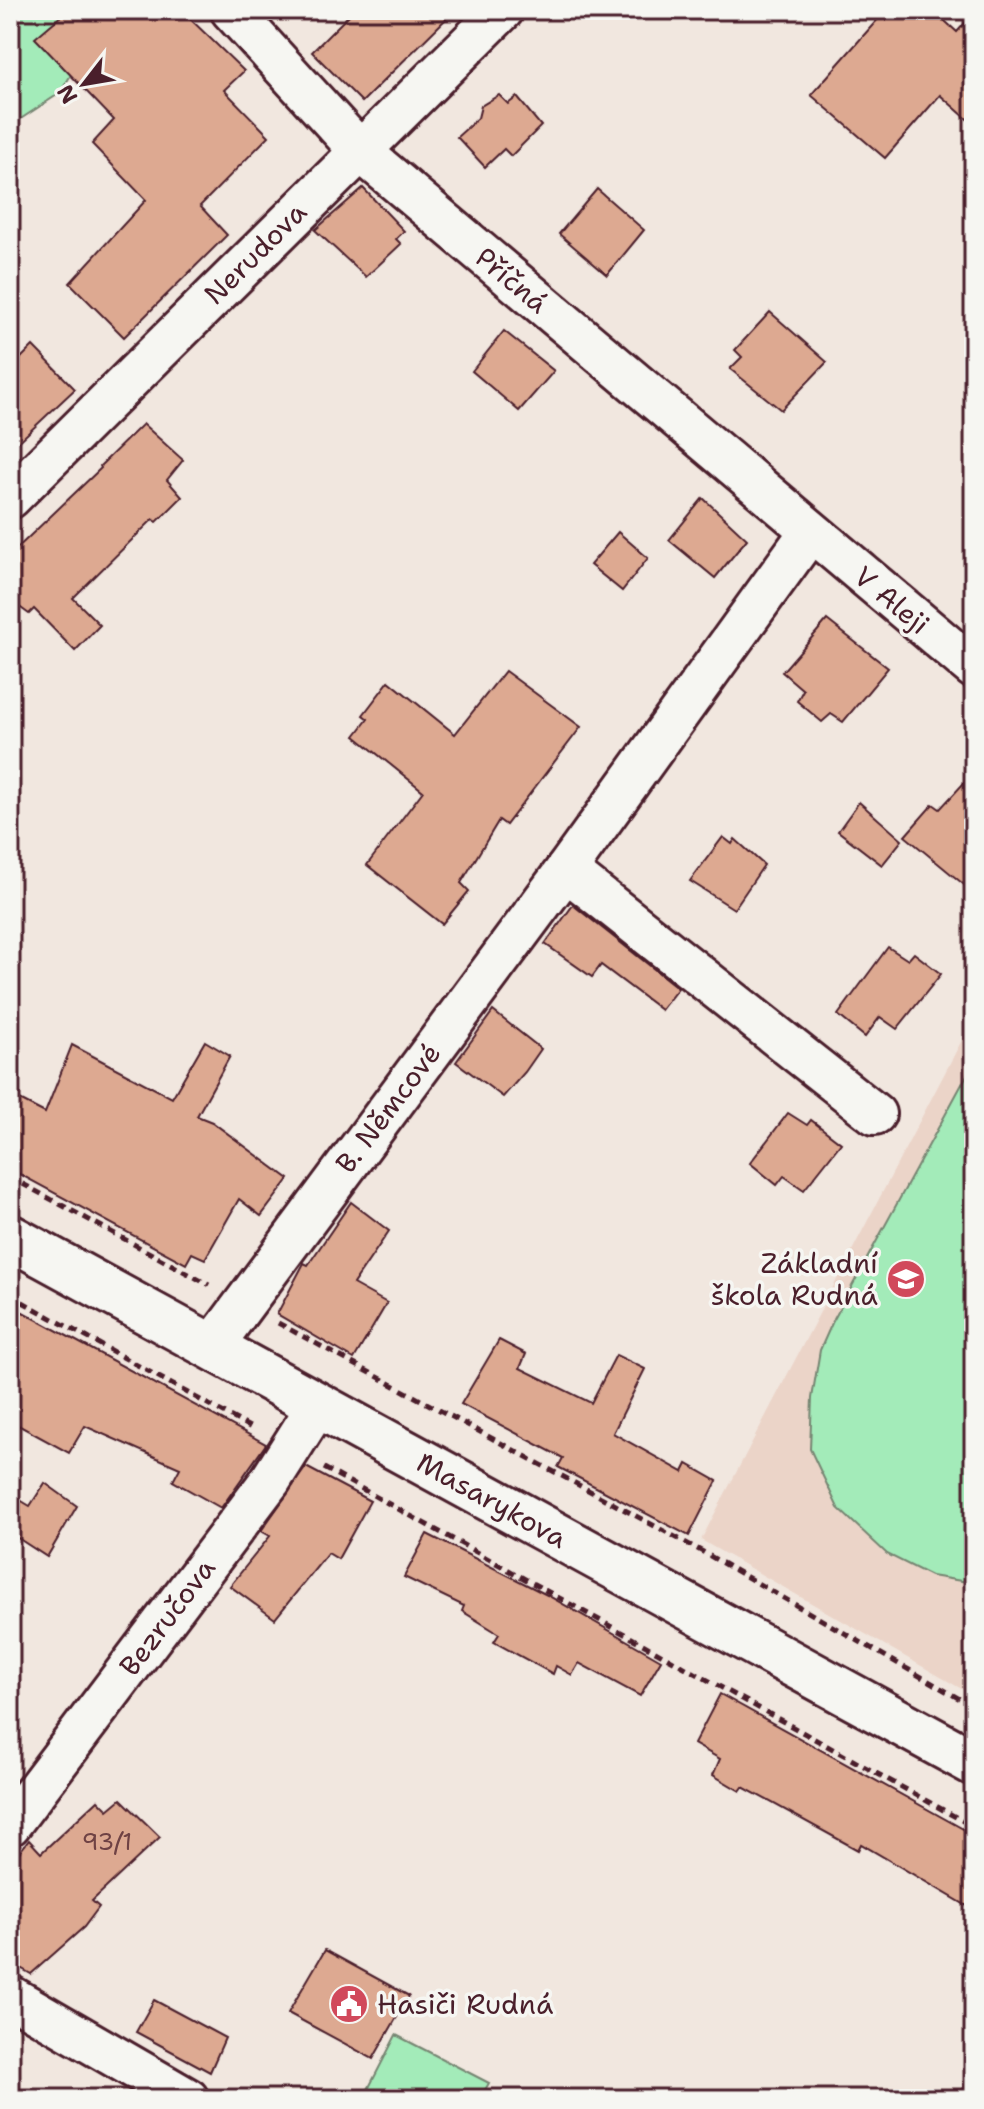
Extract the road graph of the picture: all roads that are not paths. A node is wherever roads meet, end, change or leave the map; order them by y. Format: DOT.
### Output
graph roads {
  1 [pos="231,10"];
  2 [pos="503,10"];
  3 [pos="359,150"];
  4 [pos="10,498"];
  5 [pos="810,532"];
  6 [pos="974,668"];
  7 [pos="566,870"];
  8 [pos="875,1114"];
  9 [pos="10,1237"];
  10 [pos="212,1347"];
  11 [pos="318,1405"];
  12 [pos="974,1763"];
  13 [pos="10,1825"];
  14 [pos="10,1996"];
  15 [pos="188,2099"];
  1 -- 3 [label="street, Příčná"];
  2 -- 3 [label="street, Nerudova"];
  3 -- 4 [label="street, Nerudova"];
  3 -- 5 [label="street, Příčná"];
  5 -- 6 [label="street, V Aleji"];
  5 -- 7 [label="street, B. Němcové"];
  7 -- 8 [label="street"];
  7 -- 10 [label="street, B. Němcové"];
  9 -- 10 [label="main road, Masarykova"];
  10 -- 11 [label="main road, Masarykova"];
  11 -- 12 [label="main road, Masarykova"];
  11 -- 13 [label="street, Bezručova"];
  14 -- 15 [label="street"];
}
